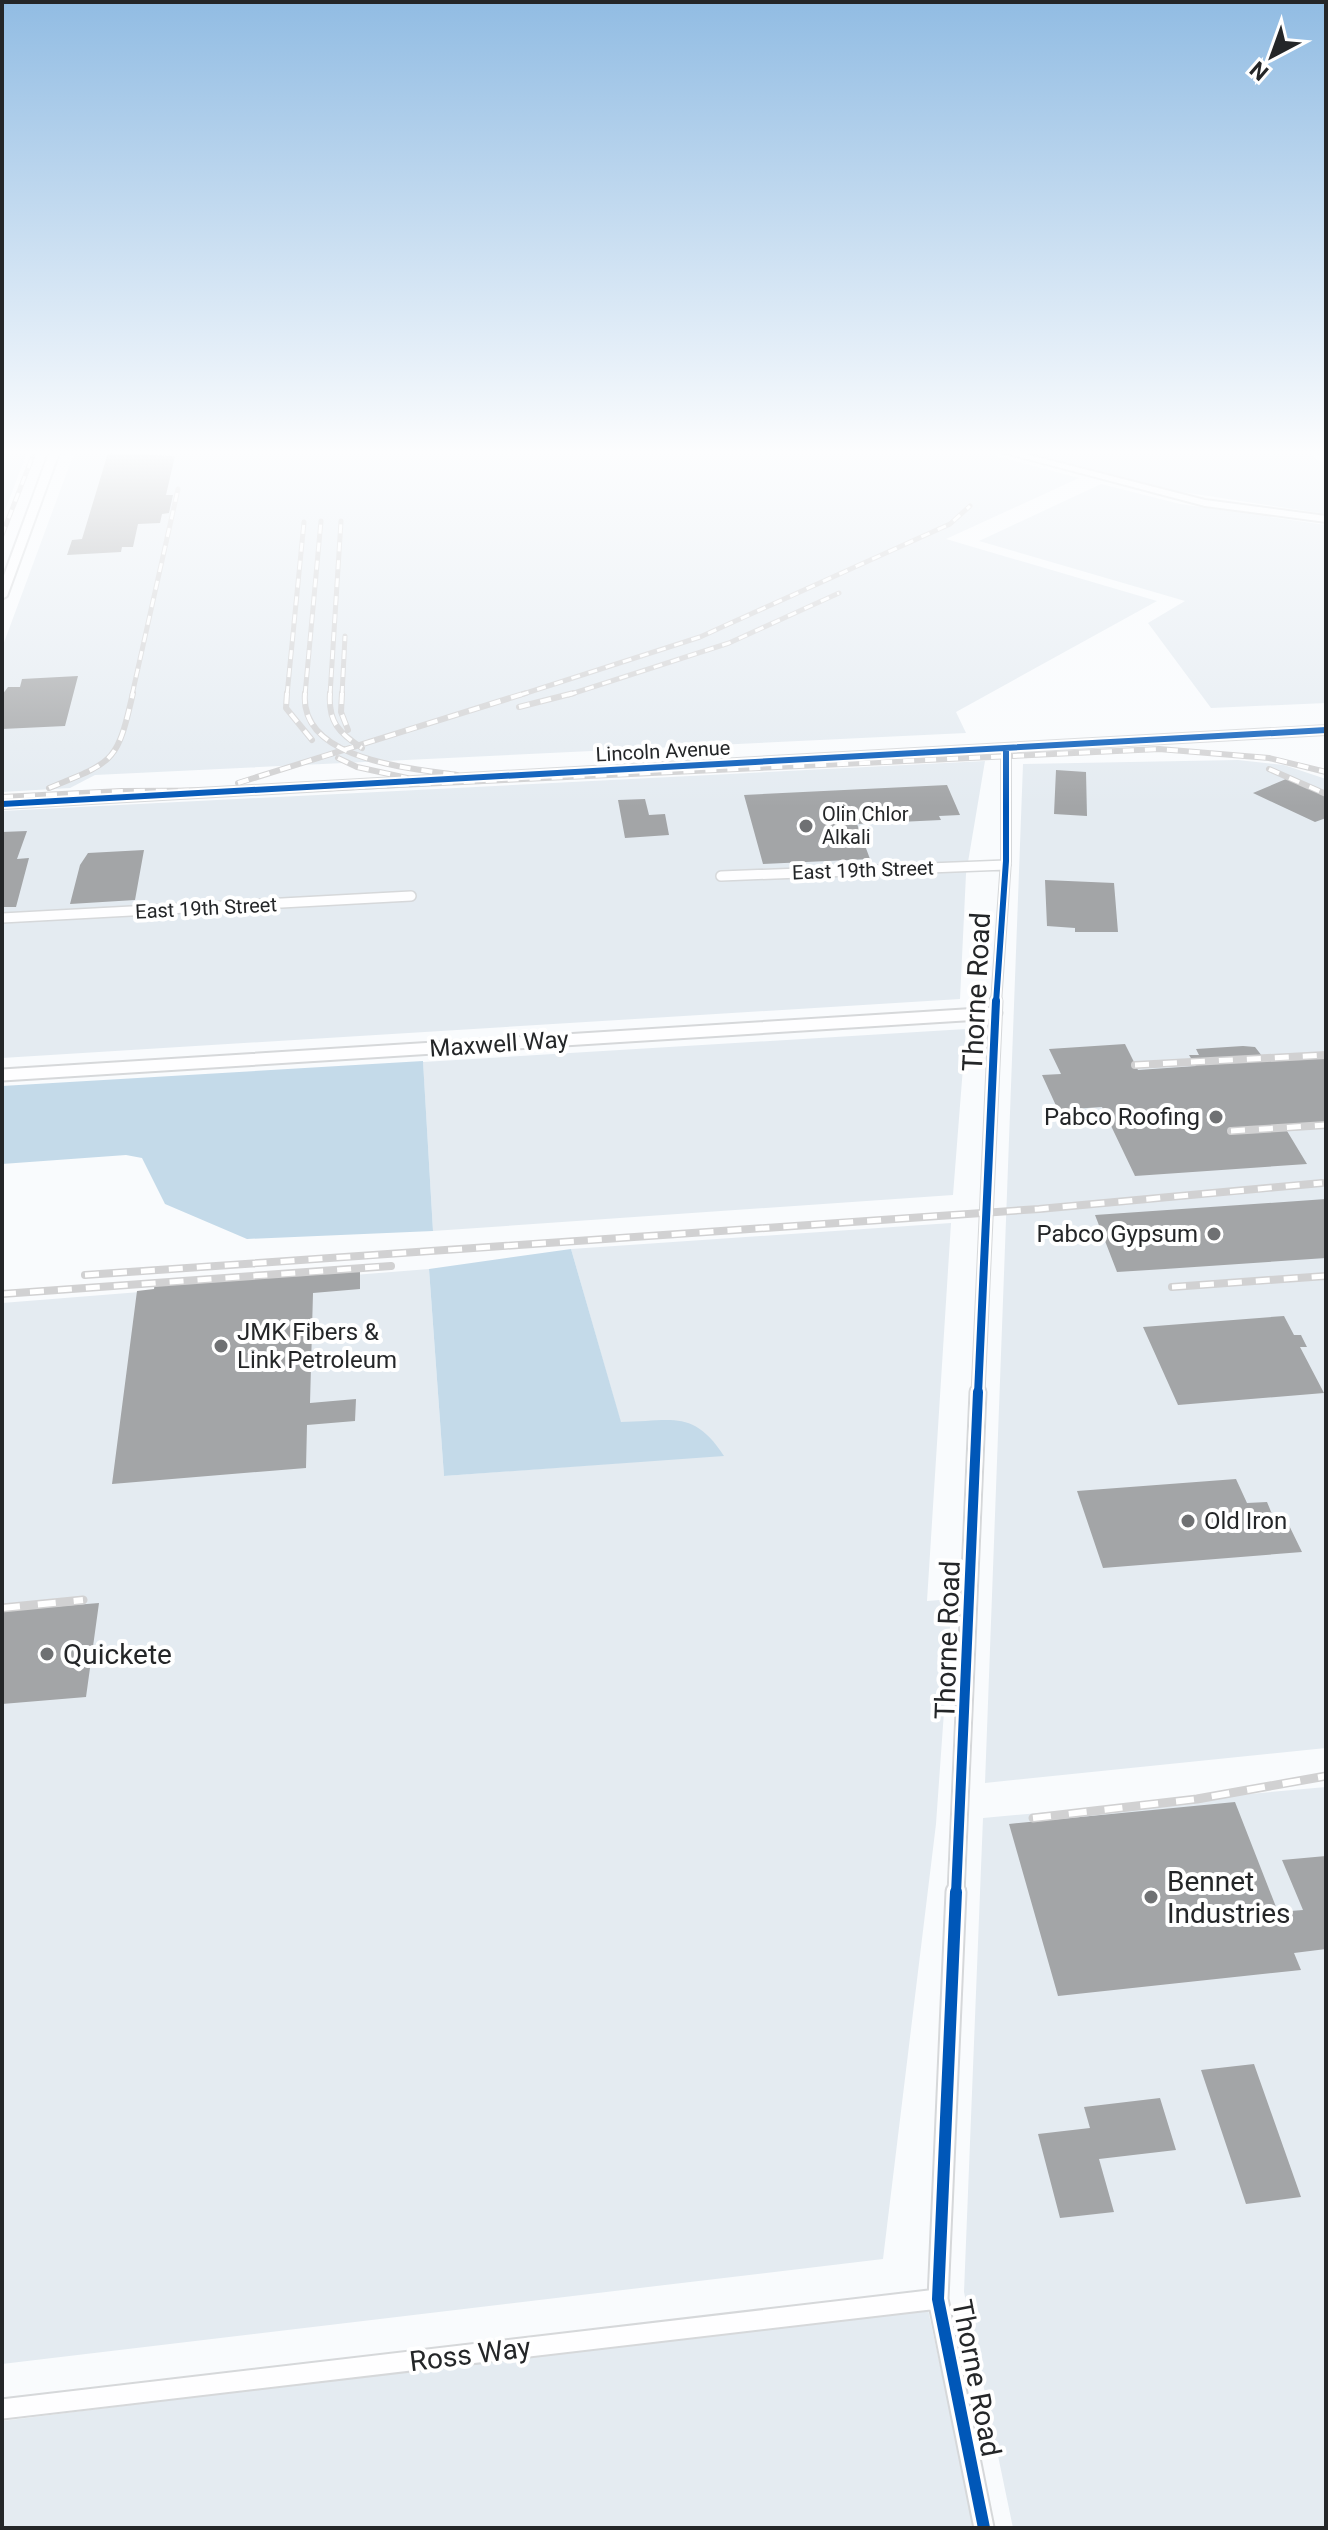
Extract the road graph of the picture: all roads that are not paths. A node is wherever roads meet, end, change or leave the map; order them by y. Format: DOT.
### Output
graph roads {
  1 [pos="11,571"];
  2 [pos="2,596"];
  3 [pos="1326,730"];
  4 [pos="1006,750"];
  5 [pos="2,804"];
  6 [pos="1006,865"];
  7 [pos="721,876"];
  8 [pos="411,896"];
  9 [pos="2,918"];
  10 [pos="996,1013"];
  11 [pos="2,1075"];
  12 [pos="938,2299"];
  13 [pos="2,2409"];
  14 [pos="984,2528"];
  1 -- 2 [label="street"];
  3 -- 4 [label="street, Lincoln Avenue"];
  4 -- 5 [label="street, Lincoln Avenue"];
  4 -- 6 [label="street, Thorne Road"];
  6 -- 7 [label="street, East 19th Street"];
  6 -- 10 [label="street, Thorne Road"];
  8 -- 9 [label="street, East 19th Street"];
  10 -- 11 [label="street, Maxwell Way"];
  10 -- 12 [label="street, Thorne Road"];
  12 -- 13 [label="street, Ross Way"];
  12 -- 14 [label="street, Thorne Road"];
}
